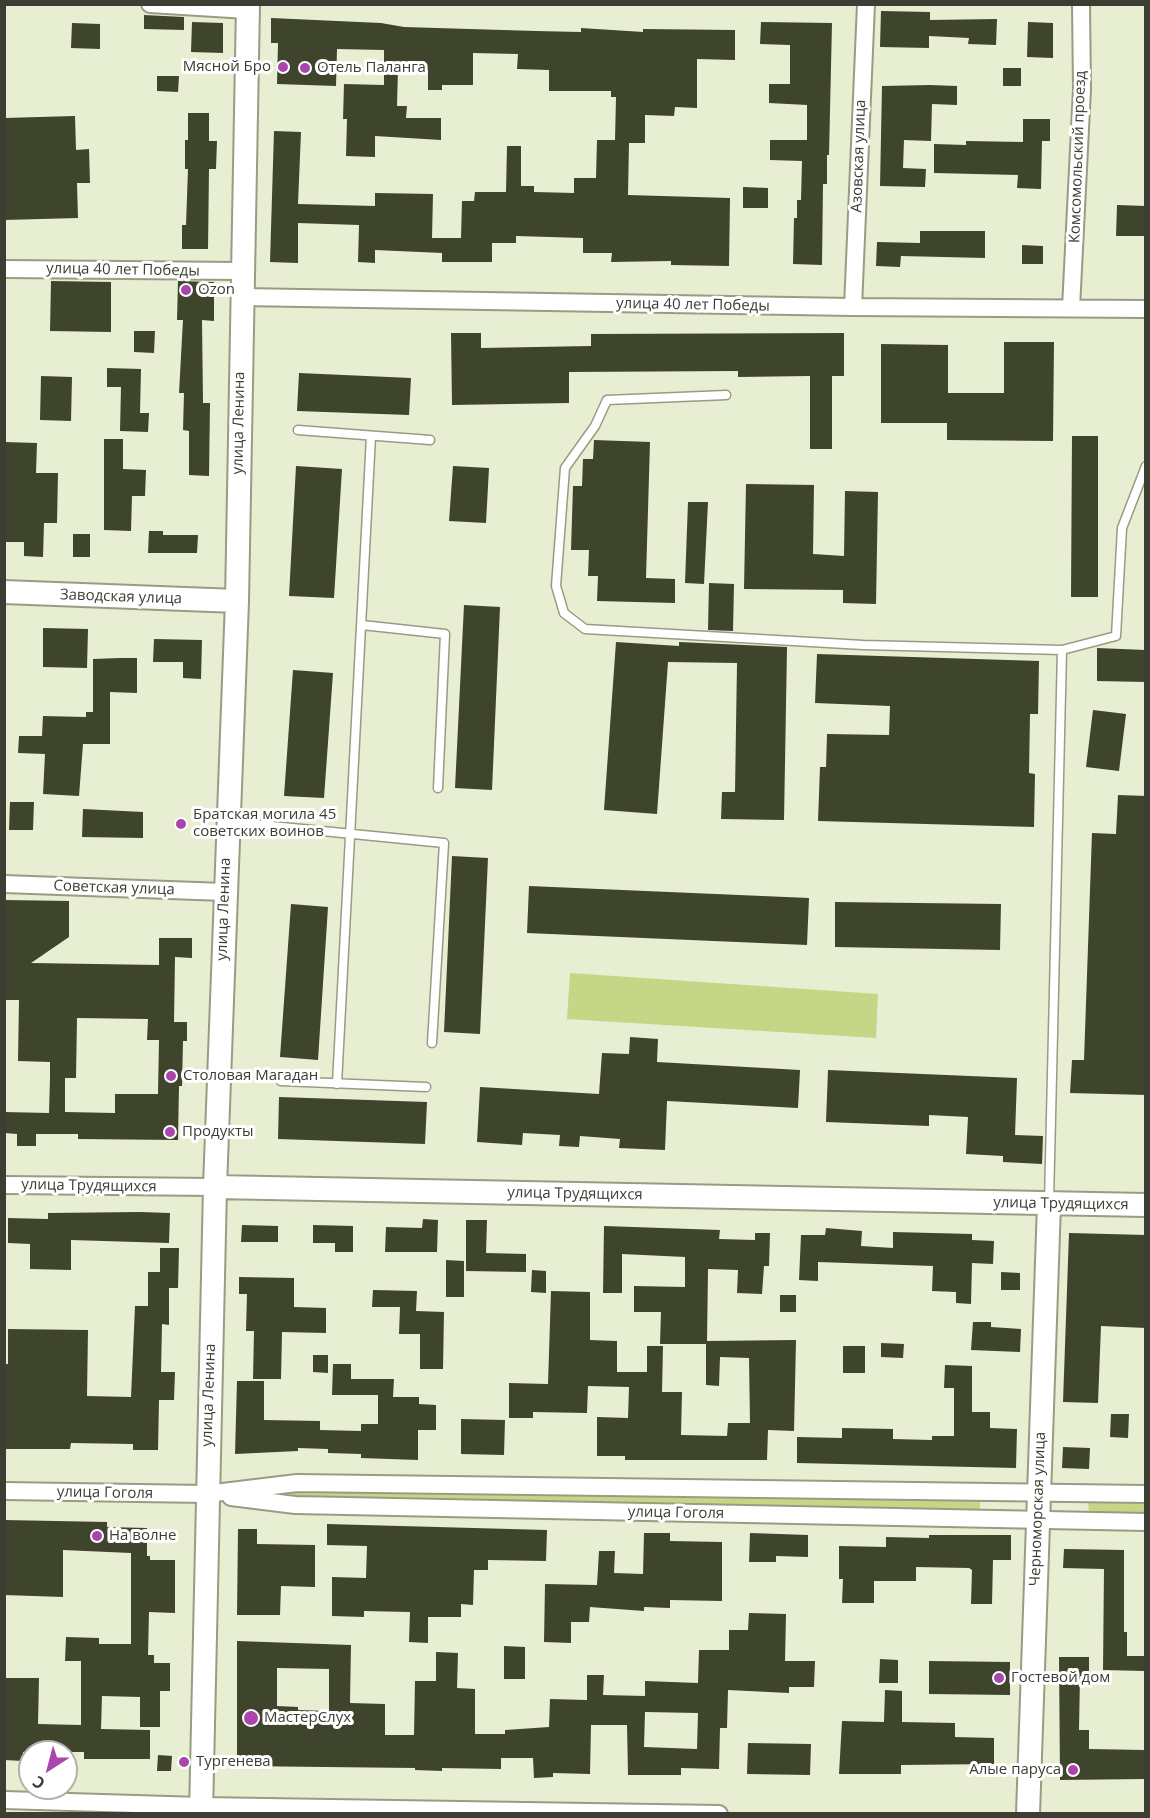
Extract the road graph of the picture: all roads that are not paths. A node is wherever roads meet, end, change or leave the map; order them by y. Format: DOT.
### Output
graph roads {
  1 [pos="150,4"];
  2 [pos="866,4"];
  3 [pos="1081,4"];
  4 [pos="248,7"];
  5 [pos="4,269"];
  6 [pos="242,271"];
  7 [pos="241,297"];
  8 [pos="853,308"];
  9 [pos="1071,309"];
  10 [pos="1146,309"];
  11 [pos="726,395"];
  12 [pos="298,430"];
  13 [pos="371,435"];
  14 [pos="430,440"];
  15 [pos="1146,466"];
  16 [pos="4,592"];
  17 [pos="237,601"];
  18 [pos="362,625"];
  19 [pos="1062,650"];
  20 [pos="438,788"];
  21 [pos="227,822"];
  22 [pos="350,834"];
  23 [pos="4,884"];
  24 [pos="224,892"];
  25 [pos="432,1043"];
  26 [pos="281,1081"];
  27 [pos="337,1084"];
  28 [pos="426,1087"];
  29 [pos="4,1185"];
  30 [pos="215,1187"];
  31 [pos="1049,1204"];
  32 [pos="1146,1205"];
  33 [pos="4,1491"];
  34 [pos="1039,1492"];
  35 [pos="206,1494"];
  36 [pos="1146,1494"];
  37 [pos="1038,1521"];
  38 [pos="1146,1522"];
  39 [pos="4,1800"];
  40 [pos="201,1810"];
  41 [pos="649,1813"];
  42 [pos="719,1814"];
  43 [pos="1028,1814"];
  1 -- 4 [label="street"];
  2 -- 8 [label="street, Азовская улица"];
  3 -- 9 [label="street, Комсомольский проезд"];
  4 -- 6 [label="street, улица Ленина"];
  5 -- 6 [label="street, улица 40 лет Победы"];
  6 -- 7 [label="street, улица Ленина"];
  7 -- 8 [label="street, улица 40 лет Победы"];
  7 -- 17 [label="street, улица Ленина"];
  8 -- 9 [label="street, улица 40 лет Победы"];
  9 -- 10 [label="street, улица 40 лет Победы"];
  11 -- 19 [label="lane"];
  12 -- 13 [label="lane"];
  13 -- 14 [label="lane"];
  13 -- 18 [label="lane"];
  15 -- 19 [label="lane"];
  16 -- 17 [label="street, Заводская улица"];
  17 -- 21 [label="street, улица Ленина"];
  18 -- 20 [label="lane"];
  18 -- 22 [label="lane"];
  19 -- 31 [label="lane"];
  21 -- 22 [label="lane"];
  21 -- 24 [label="street, улица Ленина"];
  22 -- 25 [label="lane"];
  22 -- 27 [label="lane"];
  23 -- 24 [label="street, Советская улица"];
  24 -- 30 [label="street, улица Ленина"];
  26 -- 27 [label="lane"];
  27 -- 28 [label="lane"];
  29 -- 30 [label="street, улица Трудящихся"];
  30 -- 31 [label="street, улица Трудящихся"];
  30 -- 35 [label="street, улица Ленина"];
  31 -- 32 [label="street, улица Трудящихся"];
  31 -- 34 [label="street, Черноморская улица"];
  33 -- 35 [label="street, улица Гоголя"];
  34 -- 35 [label="street, улица Гоголя"];
  34 -- 36 [label="street, улица Гоголя"];
  34 -- 37 [label="street, Черноморская улица"];
  35 -- 37 [label="street, улица Гоголя"];
  35 -- 40 [label="street, улица Ленина"];
  37 -- 38 [label="street, улица Гоголя"];
  37 -- 43 [label="street, Черноморская улица"];
  39 -- 40 [label="street"];
  40 -- 41 [label="street"];
  41 -- 42 [label="street"];
}
